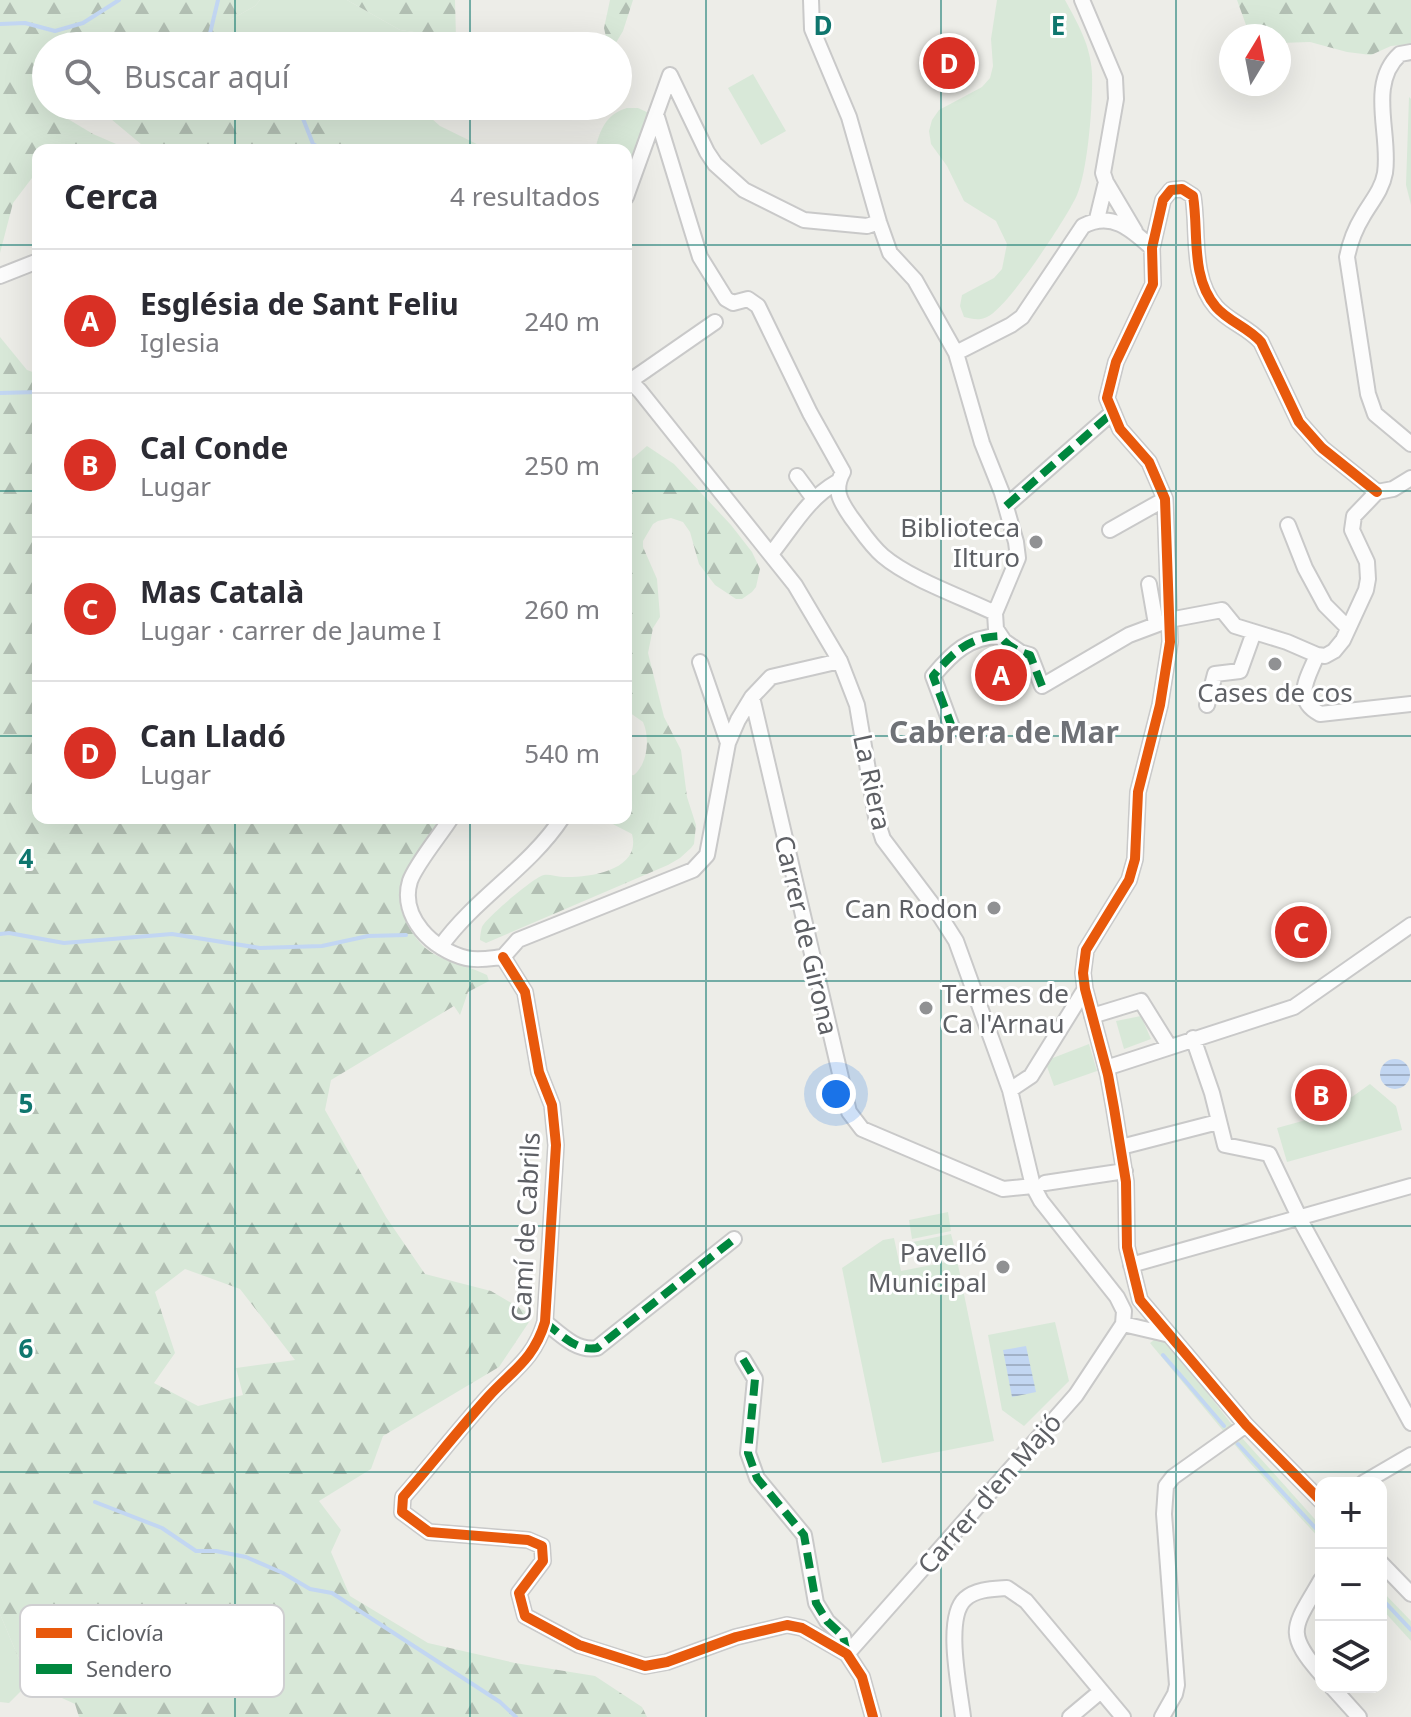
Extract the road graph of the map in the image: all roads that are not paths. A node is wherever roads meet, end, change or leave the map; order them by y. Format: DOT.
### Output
graph roads {
  1 [pos="811,0"];
  2 [pos="1082,0"];
  3 [pos="1411,52"];
  4 [pos="657,117"];
  5 [pos="632,182"];
  6 [pos="1106,182"];
  7 [pos="1097,219"];
  8 [pos="879,222"];
  9 [pos="1136,233"];
  10 [pos="1152,248"];
  11 [pos="32,263"];
  12 [pos="0,276"];
  13 [pos="715,322"];
  14 [pos="956,353"];
  15 [pos="632,376"];
  16 [pos="632,384"];
  17 [pos="1113,412"];
  18 [pos="1411,444"];
  19 [pos="797,476"];
  20 [pos="1411,478"];
  21 [pos="837,482"];
  22 [pos="1377,492"];
  23 [pos="814,499"];
  24 [pos="1165,499"];
  25 [pos="1006,506"];
  26 [pos="1288,525"];
  27 [pos="1110,530"];
  28 [pos="771,554"];
  29 [pos="1149,584"];
  30 [pos="995,613"];
  31 [pos="1163,622"];
  32 [pos="1347,627"];
  33 [pos="1254,632"];
  34 [pos="1000,636"];
  35 [pos="1317,655"];
  36 [pos="840,661"];
  37 [pos="700,662"];
  38 [pos="752,697"];
  39 [pos="1411,704"];
  40 [pos="1207,705"];
  41 [pos="953,730"];
  42 [pos="728,743"];
  43 [pos="447,824"];
  44 [pos="558,824"];
  45 [pos="1411,925"];
  46 [pos="441,946"];
  47 [pos="503,957"];
  48 [pos="1085,989"];
  49 [pos="1092,1016"];
  50 [pos="1193,1038"];
  51 [pos="1169,1046"];
  52 [pos="1106,1068"];
  53 [pos="1010,1090"];
  54 [pos="1218,1122"];
  55 [pos="1121,1147"];
  56 [pos="1125,1171"];
  57 [pos="1039,1185"];
  58 [pos="1411,1186"];
  59 [pos="1300,1218"];
  60 [pos="734,1239"];
  61 [pos="1127,1247"];
  62 [pos="1089,1263"];
  63 [pos="1131,1265"];
  64 [pos="1117,1297"];
  65 [pos="1140,1300"];
  66 [pos="1153,1315"];
  67 [pos="545,1322"];
  68 [pos="1130,1326"];
  69 [pos="1170,1335"];
  70 [pos="743,1359"];
  71 [pos="1411,1423"];
  72 [pos="1243,1428"];
  73 [pos="1411,1455"];
  74 [pos="1373,1477"];
  75 [pos="1315,1495"];
  76 [pos="1387,1569"];
  77 [pos="1315,1592"];
  78 [pos="1411,1594"];
  79 [pos="847,1654"];
  80 [pos="1315,1666"];
  81 [pos="1101,1691"];
  82 [pos="1337,1693"];
  83 [pos="873,1717"];
  84 [pos="963,1717"];
  85 [pos="1070,1717"];
  86 [pos="1123,1717"];
  87 [pos="1162,1717"];
  88 [pos="1359,1717"];
  1 -- 8 [label="street"];
  2 -- 6 [label="street"];
  3 -- 18 [label="street"];
  4 -- 5 [label="street"];
  4 -- 8 [label="street"];
  4 -- 21 [label="street"];
  6 -- 7 [label="street"];
  6 -- 9 [label="street"];
  7 -- 9 [label="street"];
  7 -- 14 [label="street"];
  8 -- 14 [label="street"];
  9 -- 10 [label="street"];
  10 -- 17 [label="street"];
  10 -- 22 [label="street"];
  11 -- 12 [label="street"];
  13 -- 15 [label="street"];
  14 -- 25 [label="street"];
  16 -- 28 [label="street, La Riera"];
  17 -- 24 [label="street"];
  17 -- 25 [label="street"];
  19 -- 23 [label="street"];
  20 -- 22 [label="street"];
  21 -- 23 [label="street"];
  21 -- 30 [label="street"];
  22 -- 32 [label="street"];
  23 -- 28 [label="street"];
  24 -- 27 [label="street"];
  24 -- 31 [label="street"];
  25 -- 30 [label="street"];
  26 -- 32 [label="street"];
  28 -- 36 [label="street, La Riera"];
  29 -- 31 [label="street"];
  30 -- 34 [label="street"];
  31 -- 33 [label="street"];
  31 -- 34 [label="street"];
  31 -- 48 [label="street"];
  32 -- 35 [label="street"];
  33 -- 35 [label="street"];
  33 -- 40 [label="street"];
  34 -- 41 [label="street"];
  35 -- 39 [label="street"];
  36 -- 38 [label="street"];
  36 -- 53 [label="street, La Riera"];
  37 -- 42 [label="street"];
  38 -- 42 [label="street"];
  38 -- 57 [label="street, Carrer de Girona"];
  42 -- 47 [label="street"];
  43 -- 46 [label="street"];
  44 -- 46 [label="street"];
  45 -- 50 [label="street"];
  46 -- 47 [label="street"];
  47 -- 67 [label="street, Camí de Cabrils"];
  48 -- 49 [label="street"];
  48 -- 53 [label="street"];
  49 -- 51 [label="street"];
  49 -- 52 [label="street"];
  50 -- 51 [label="street"];
  50 -- 54 [label="street"];
  51 -- 52 [label="street"];
  52 -- 55 [label="street"];
  53 -- 57 [label="street, La Riera"];
  54 -- 55 [label="street"];
  54 -- 59 [label="street"];
  55 -- 56 [label="street"];
  56 -- 57 [label="street, Carrer de Girona"];
  56 -- 61 [label="street"];
  57 -- 62 [label="street, La Riera"];
  58 -- 59 [label="street"];
  59 -- 63 [label="street"];
  59 -- 71 [label="street"];
  60 -- 67 [label="street"];
  61 -- 62 [label="street"];
  61 -- 63 [label="street"];
  62 -- 64 [label="street, La Riera"];
  63 -- 65 [label="street"];
  64 -- 65 [label="street"];
  64 -- 68 [label="street"];
  65 -- 66 [label="street"];
  66 -- 68 [label="street, Carrer d'en Majó"];
  66 -- 69 [label="street"];
  67 -- 79 [label="street, Camí de Cabrils"];
  68 -- 69 [label="street"];
  68 -- 79 [label="street, Carrer d'en Majó"];
  69 -- 72 [label="street"];
  70 -- 79 [label="street"];
  72 -- 75 [label="street"];
  72 -- 87 [label="street"];
  73 -- 74 [label="street"];
  76 -- 78 [label="street"];
  77 -- 80 [label="street"];
  79 -- 83 [label="street"];
  81 -- 84 [label="street"];
  81 -- 85 [label="street"];
  81 -- 86 [label="street"];
  82 -- 88 [label="street"];
}
